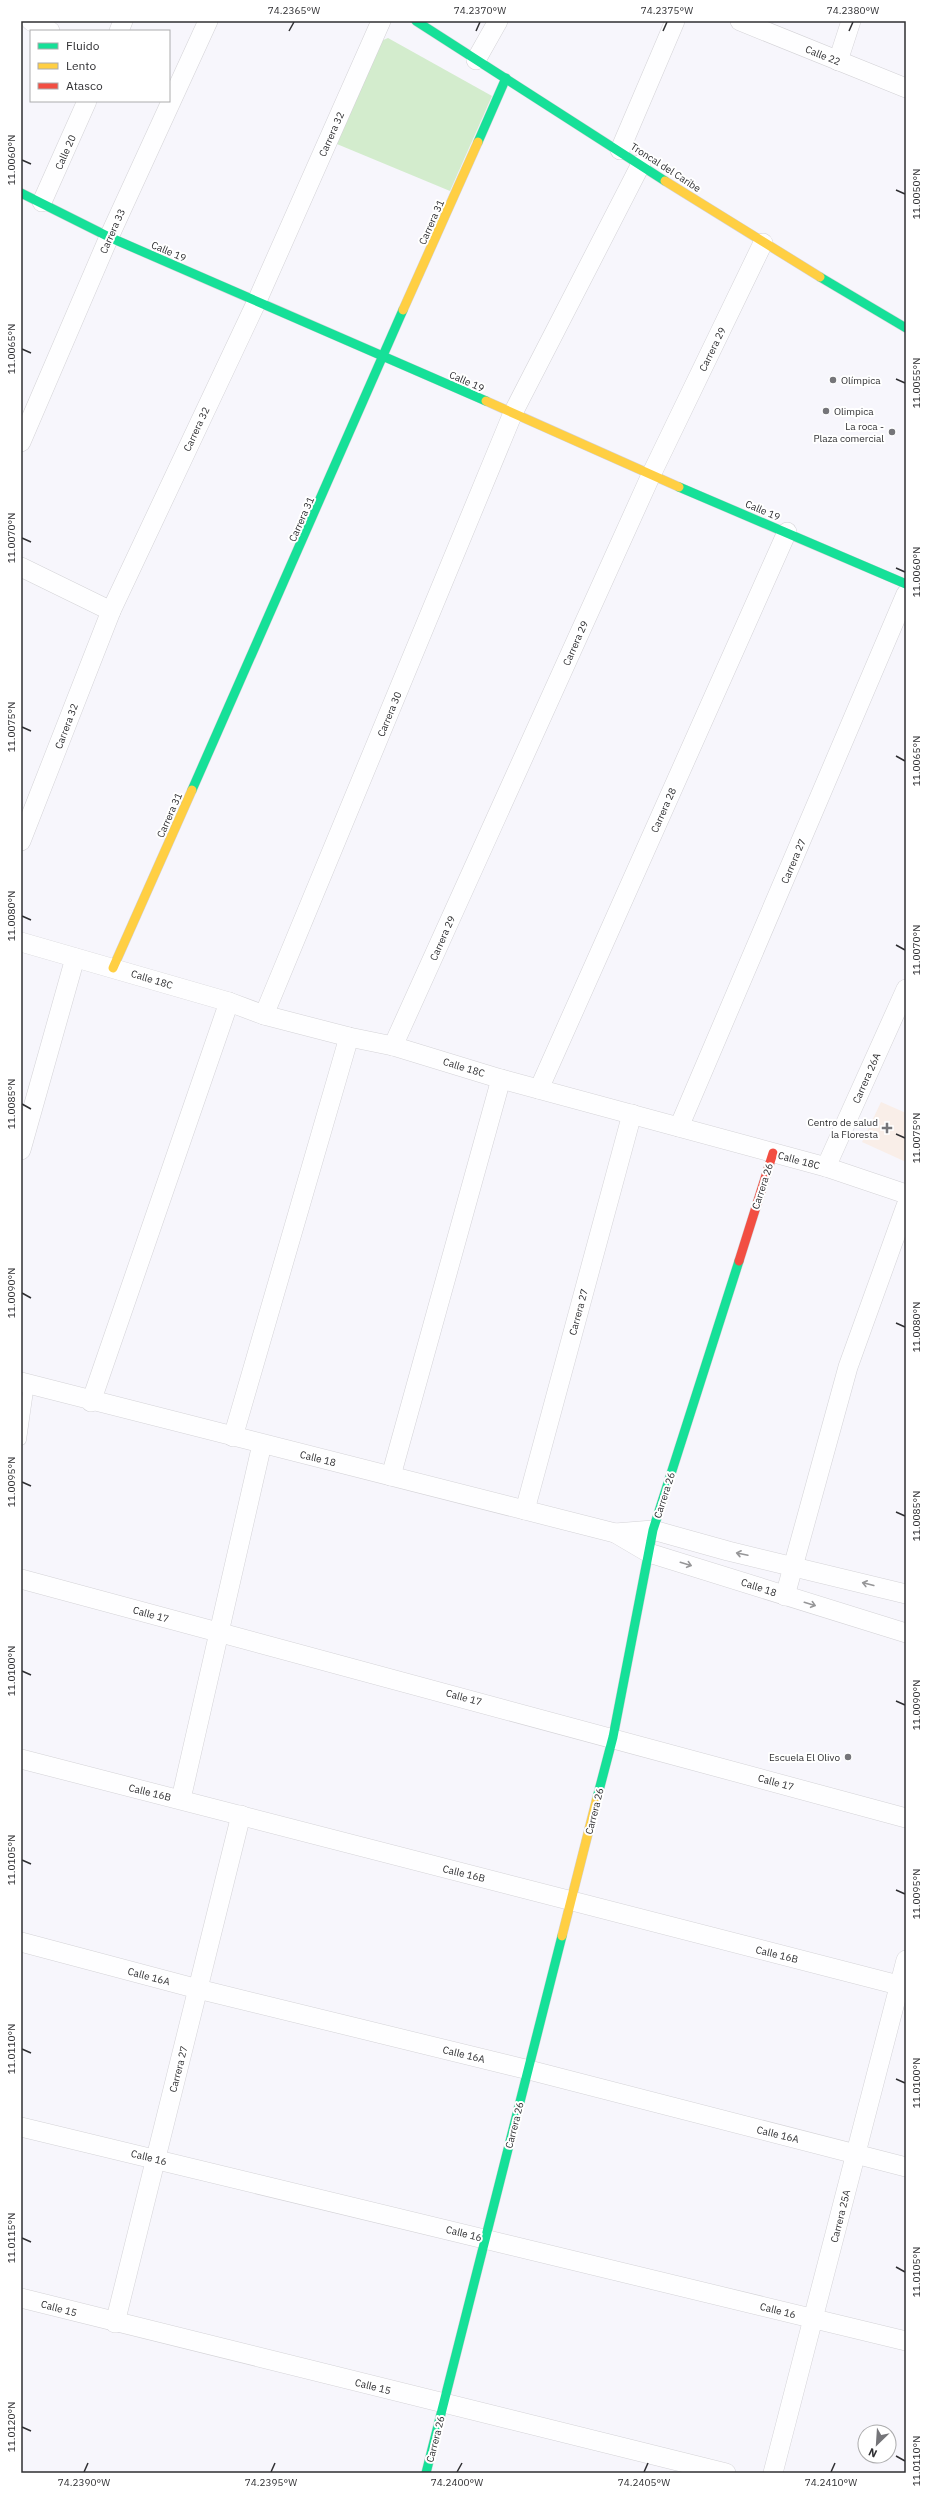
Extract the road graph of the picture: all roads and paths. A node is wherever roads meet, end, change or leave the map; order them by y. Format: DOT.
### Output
graph roads {
  1 [pos="31,21"];
  2 [pos="208,21"];
  3 [pos="381,21"];
  4 [pos="416,21"];
  5 [pos="498,21"];
  6 [pos="675,21"];
  7 [pos="740,21"];
  8 [pos="851,21"];
  9 [pos="48,30"];
  10 [pos="476,60"];
  11 [pos="838,61"];
  12 [pos="506,78"];
  13 [pos="906,88"];
  14 [pos="87,102"];
  15 [pos="620,150"];
  16 [pos="641,164"];
  17 [pos="21,193"];
  18 [pos="42,202"];
  19 [pos="109,238"];
  20 [pos="763,243"];
  21 [pos="257,301"];
  22 [pos="906,328"];
  23 [pos="385,356"];
  24 [pos="513,413"];
  25 [pos="21,442"];
  26 [pos="651,475"];
  27 [pos="787,532"];
  28 [pos="21,567"];
  29 [pos="906,584"];
  30 [pos="906,594"];
  31 [pos="111,611"];
  32 [pos="21,841"];
  33 [pos="21,942"];
  34 [pos="75,958"];
  35 [pos="114,968"];
  36 [pos="906,989"];
  37 [pos="229,1002"];
  38 [pos="264,1015"];
  39 [pos="349,1037"];
  40 [pos="393,1046"];
  41 [pos="501,1079"];
  42 [pos="539,1089"];
  43 [pos="632,1114"];
  44 [pos="679,1127"];
  45 [pos="21,1150"];
  46 [pos="773,1153"];
  47 [pos="826,1167"];
  48 [pos="906,1194"];
  49 [pos="906,1206"];
  50 [pos="25,1383"];
  51 [pos="91,1402"];
  52 [pos="233,1437"];
  53 [pos="21,1440"];
  54 [pos="262,1444"];
  55 [pos="391,1476"];
  56 [pos="525,1510"];
  57 [pos="653,1530"];
  58 [pos="615,1533"];
  59 [pos="649,1553"];
  60 [pos="794,1565"];
  61 [pos="21,1579"];
  62 [pos="906,1594"];
  63 [pos="785,1596"];
  64 [pos="219,1632"];
  65 [pos="906,1633"];
  66 [pos="613,1737"];
  67 [pos="21,1759"];
  68 [pos="181,1799"];
  69 [pos="241,1815"];
  70 [pos="906,1818"];
  71 [pos="571,1900"];
  72 [pos="21,1942"];
  73 [pos="906,1960"];
  74 [pos="903,1986"];
  75 [pos="198,1989"];
  76 [pos="528,2070"];
  77 [pos="21,2127"];
  78 [pos="856,2154"];
  79 [pos="156,2159"];
  80 [pos="906,2167"];
  81 [pos="486,2238"];
  82 [pos="21,2298"];
  83 [pos="813,2319"];
  84 [pos="116,2323"];
  85 [pos="906,2341"];
  86 [pos="444,2404"];
  87 [pos="426,2473"];
  88 [pos="726,2473"];
  89 [pos="773,2473"];
  1 -- 9 [label="street"];
  2 -- 19 [label="street, Carrera 33"];
  3 -- 21 [label="street, Carrera 32"];
  4 -- 10 [label="street, Troncal del Caribe"];
  5 -- 10 [label="street"];
  6 -- 15 [label="street"];
  7 -- 11 [label="street, Calle 22"];
  8 -- 11 [label="street"];
  10 -- 12 [label="street, Troncal del Caribe"];
  11 -- 13 [label="street, Calle 22"];
  12 -- 15 [label="street, Troncal del Caribe"];
  12 -- 23 [label="street, Carrera 31"];
  14 -- 18 [label="street, Calle 20"];
  15 -- 16 [label="street, Troncal del Caribe"];
  16 -- 20 [label="street, Troncal del Caribe"];
  16 -- 24 [label="street, Carrera 30"];
  17 -- 18 [label="street, Calle 19"];
  18 -- 19 [label="street, Calle 19"];
  19 -- 21 [label="street, Calle 19"];
  19 -- 25 [label="street, Carrera 33"];
  20 -- 22 [label="street, Troncal del Caribe"];
  20 -- 26 [label="street, Carrera 29"];
  21 -- 23 [label="street, Calle 19"];
  21 -- 31 [label="street, Carrera 32"];
  23 -- 24 [label="street, Calle 19"];
  23 -- 35 [label="street, Carrera 31"];
  24 -- 26 [label="street, Calle 19"];
  24 -- 38 [label="street, Carrera 30"];
  26 -- 27 [label="street, Calle 19"];
  26 -- 40 [label="street, Carrera 29"];
  27 -- 29 [label="street, Calle 19"];
  27 -- 42 [label="street, Carrera 28"];
  28 -- 31 [label="street"];
  30 -- 44 [label="street, Carrera 27"];
  31 -- 32 [label="street, Carrera 32"];
  33 -- 34 [label="street, Calle 18C"];
  34 -- 35 [label="street, Calle 18C"];
  34 -- 45 [label="street"];
  35 -- 37 [label="street, Calle 18C"];
  36 -- 47 [label="street, Carrera 26A"];
  37 -- 38 [label="street, Calle 18C"];
  37 -- 51 [label="street"];
  38 -- 39 [label="street, Calle 18C"];
  39 -- 40 [label="street, Calle 18C"];
  39 -- 52 [label="street"];
  40 -- 41 [label="street, Calle 18C"];
  41 -- 42 [label="street, Calle 18C"];
  41 -- 55 [label="street"];
  42 -- 43 [label="street, Calle 18C"];
  43 -- 44 [label="street, Calle 18C"];
  43 -- 56 [label="street, Carrera 27"];
  44 -- 46 [label="street, Calle 18C"];
  46 -- 47 [label="street, Calle 18C"];
  46 -- 57 [label="street, Carrera 26"];
  47 -- 48 [label="street, Calle 18C"];
  49 -- 60 [label="street"];
  50 -- 51 [label="street, Calle 18"];
  50 -- 53 [label="lane"];
  51 -- 52 [label="street, Calle 18"];
  52 -- 54 [label="street, Calle 18"];
  54 -- 55 [label="street, Calle 18"];
  54 -- 64 [label="street"];
  55 -- 56 [label="street, Calle 18"];
  56 -- 58 [label="street, Calle 18"];
  57 -- 58 [label="street, Calle 18"];
  57 -- 59 [label="street, Carrera 26"];
  60 -- 57 [label="street, Calle 18, one-way"];
  58 -- 59 [label="street, Calle 18"];
  59 -- 63 [label="street, Calle 18, one-way"];
  59 -- 66 [label="street, Carrera 26"];
  62 -- 60 [label="street, Calle 18, one-way"];
  60 -- 63 [label="street"];
  61 -- 64 [label="street, Calle 17"];
  63 -- 65 [label="street, Calle 18, one-way"];
  64 -- 66 [label="street, Calle 17"];
  64 -- 68 [label="street"];
  66 -- 70 [label="street, Calle 17"];
  66 -- 71 [label="street, Carrera 26"];
  67 -- 68 [label="street, Calle 16B"];
  68 -- 69 [label="street, Calle 16B"];
  69 -- 71 [label="street, Calle 16B"];
  69 -- 75 [label="street, Carrera 27"];
  71 -- 74 [label="street, Calle 16B"];
  71 -- 76 [label="street, Carrera 26"];
  72 -- 75 [label="street, Calle 16A"];
  73 -- 74 [label="street, Carrera 25A"];
  74 -- 78 [label="street, Carrera 25A"];
  75 -- 76 [label="street, Calle 16A"];
  75 -- 79 [label="street, Carrera 27"];
  76 -- 78 [label="street, Calle 16A"];
  76 -- 81 [label="street, Carrera 26"];
  77 -- 79 [label="street, Calle 16"];
  78 -- 80 [label="street, Calle 16A"];
  78 -- 83 [label="street, Carrera 25A"];
  79 -- 81 [label="street, Calle 16"];
  79 -- 84 [label="street, Carrera 27"];
  81 -- 83 [label="street, Calle 16"];
  81 -- 86 [label="street, Carrera 26"];
  82 -- 84 [label="street, Calle 15"];
  83 -- 85 [label="street, Calle 16"];
  83 -- 89 [label="street, Carrera 25A"];
  84 -- 86 [label="street, Calle 15"];
  86 -- 87 [label="street, Carrera 26"];
  86 -- 88 [label="street, Calle 15"];
}
